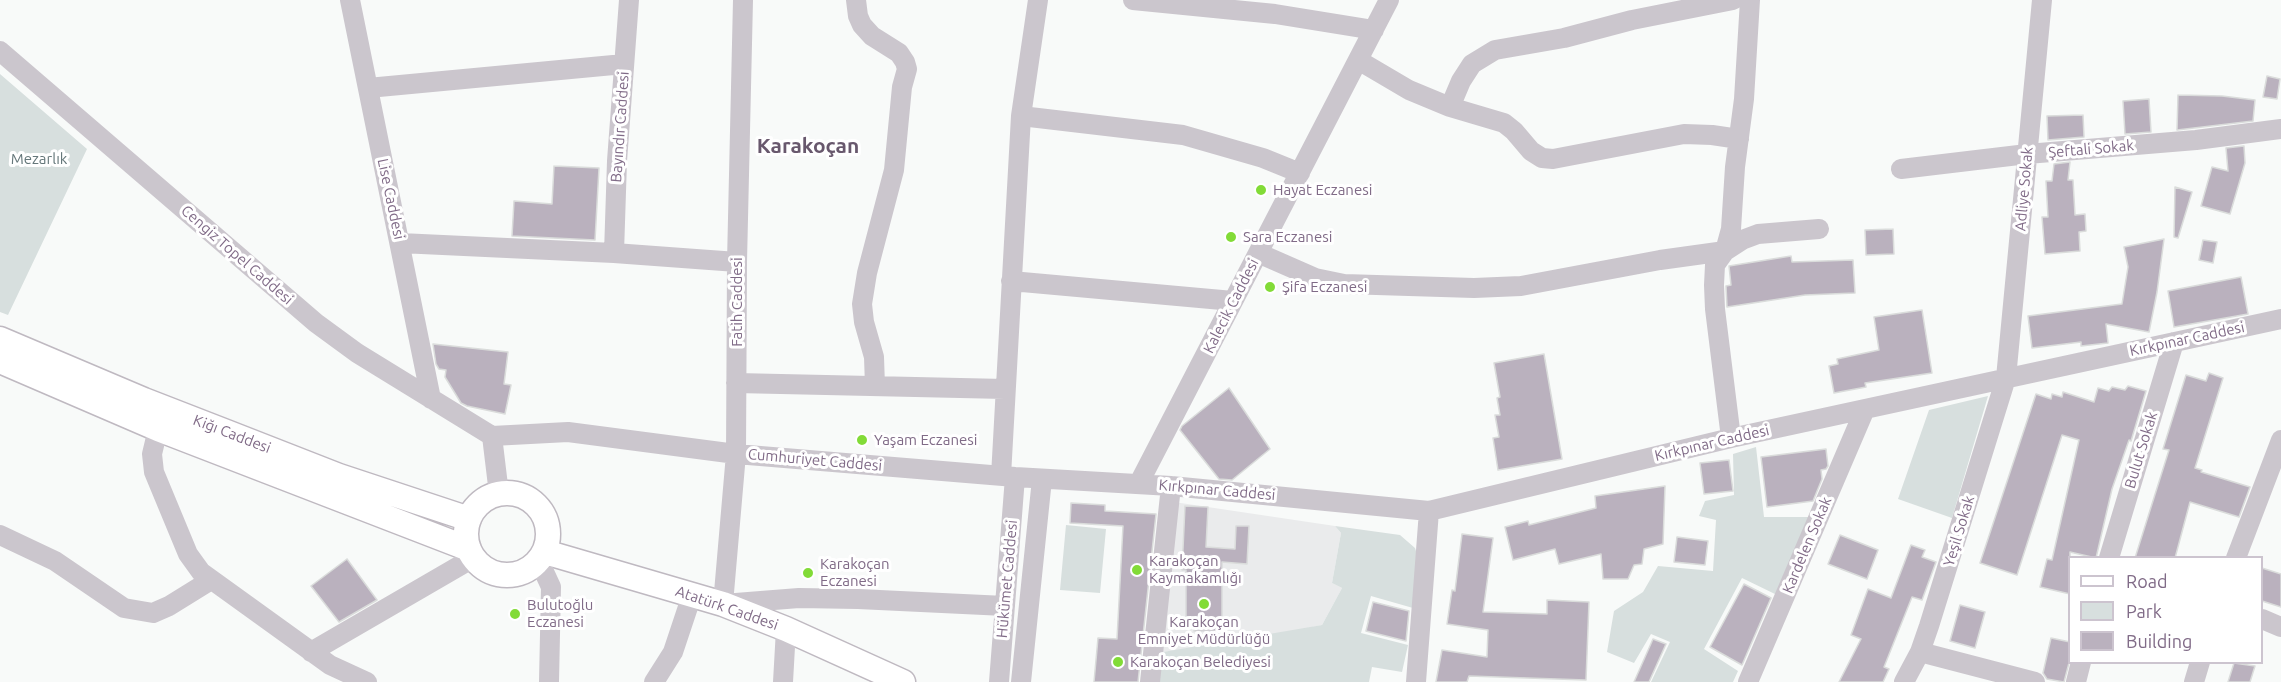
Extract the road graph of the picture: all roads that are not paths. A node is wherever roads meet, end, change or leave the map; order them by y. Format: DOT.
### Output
graph roads {
  1 [pos="350,0"];
  2 [pos="629,0"];
  3 [pos="743,0"];
  4 [pos="856,0"];
  5 [pos="1038,0"];
  6 [pos="1133,0"];
  7 [pos="1389,0"];
  8 [pos="1733,0"];
  9 [pos="1750,0"];
  10 [pos="2042,0"];
  11 [pos="1374,30"];
  12 [pos="0,51"];
  13 [pos="1358,60"];
  14 [pos="624,64"];
  15 [pos="368,88"];
  16 [pos="1450,107"];
  17 [pos="1021,116"];
  18 [pos="2281,129"];
  19 [pos="1739,139"];
  20 [pos="2028,154"];
  21 [pos="1901,169"];
  22 [pos="1300,173"];
  23 [pos="1819,229"];
  24 [pos="400,243"];
  25 [pos="1725,251"];
  26 [pos="614,253"];
  27 [pos="1258,253"];
  28 [pos="737,262"];
  29 [pos="1011,281"];
  30 [pos="1233,301"];
  31 [pos="2281,319"];
  32 [pos="0,339"];
  33 [pos="2174,342"];
  34 [pos="0,361"];
  35 [pos="2006,378"];
  36 [pos="736,383"];
  37 [pos="875,386"];
  38 [pos="1005,389"];
  39 [pos="431,399"];
  40 [pos="1865,409"];
  41 [pos="158,429"];
  42 [pos="492,436"];
  43 [pos="1731,438"];
  44 [pos="2281,440"];
  45 [pos="736,454"];
  46 [pos="1008,476"];
  47 [pos="1042,478"];
  48 [pos="1139,483"];
  49 [pos="1171,486"];
  50 [pos="499,494"];
  51 [pos="1429,511"];
  52 [pos="468,519"];
  53 [pos="0,535"];
  54 [pos="471,554"];
  55 [pos="542,556"];
  56 [pos="2110,556"];
  57 [pos="2237,556"];
  58 [pos="211,580"];
  59 [pos="692,595"];
  60 [pos="723,604"];
  61 [pos="1005,606"];
  62 [pos="2263,619"];
  63 [pos="2281,627"];
  64 [pos="786,628"];
  65 [pos="311,652"];
  66 [pos="1920,652"];
  67 [pos="2081,664"];
  68 [pos="2200,664"];
  69 [pos="367,682"];
  70 [pos="549,682"];
  71 [pos="654,682"];
  72 [pos="783,682"];
  73 [pos="903,682"];
  74 [pos="999,682"];
  75 [pos="1021,682"];
  76 [pos="1150,682"];
  77 [pos="1416,682"];
  78 [pos="1748,682"];
  79 [pos="1904,682"];
  80 [pos="2035,682"];
  81 [pos="2076,682"];
  82 [pos="2193,682"];
  1 -- 15 [label="street, Lise Caddesi"];
  2 -- 14 [label="street, Bayındır Caddesi"];
  3 -- 28 [label="street, Fatih Caddesi"];
  4 -- 37 [label="street"];
  5 -- 17 [label="street, Hükümet Caddesi"];
  6 -- 11 [label="street"];
  7 -- 11 [label="street, Kalecik Caddesi"];
  8 -- 16 [label="street"];
  9 -- 19 [label="street"];
  10 -- 20 [label="street, Adliye Sokak"];
  11 -- 13 [label="street, Kalecik Caddesi"];
  12 -- 39 [label="street, Cengiz Topel Caddesi"];
  13 -- 16 [label="street"];
  13 -- 22 [label="street, Kalecik Caddesi"];
  14 -- 15 [label="street"];
  14 -- 26 [label="street, Bayındır Caddesi"];
  15 -- 24 [label="street, Lise Caddesi"];
  16 -- 19 [label="street"];
  17 -- 22 [label="street"];
  17 -- 29 [label="street, Hükümet Caddesi"];
  18 -- 20 [label="street, Şeftali Sokak"];
  19 -- 25 [label="street"];
  20 -- 21 [label="street, Şeftali Sokak"];
  20 -- 35 [label="street, Adliye Sokak"];
  22 -- 27 [label="street, Kalecik Caddesi"];
  23 -- 25 [label="street"];
  24 -- 26 [label="street"];
  24 -- 39 [label="street, Lise Caddesi"];
  25 -- 27 [label="street"];
  25 -- 43 [label="street"];
  26 -- 28 [label="street"];
  27 -- 30 [label="street, Kalecik Caddesi"];
  28 -- 36 [label="street, Fatih Caddesi"];
  29 -- 30 [label="street"];
  29 -- 38 [label="street, Hükümet Caddesi"];
  30 -- 48 [label="street, Kalecik Caddesi"];
  31 -- 33 [label="street, Kırkpınar Caddesi"];
  32 -- 52 [label="main road, Kiğı Caddesi"];
  33 -- 35 [label="street, Kırkpınar Caddesi"];
  33 -- 56 [label="street, Bulut Sokak"];
  34 -- 41 [label="main road"];
  35 -- 40 [label="street, Kırkpınar Caddesi"];
  35 -- 66 [label="street, Yeşil Sokak"];
  36 -- 37 [label="street"];
  36 -- 45 [label="street, Fatih Caddesi"];
  37 -- 38 [label="street"];
  38 -- 46 [label="street, Hükümet Caddesi"];
  39 -- 42 [label="street, Cengiz Topel Caddesi"];
  40 -- 43 [label="street, Kırkpınar Caddesi"];
  40 -- 78 [label="street, Kardelen Sokak"];
  41 -- 54 [label="main road"];
  41 -- 58 [label="street"];
  42 -- 45 [label="street, Cumhuriyet Caddesi"];
  42 -- 50 [label="street"];
  43 -- 51 [label="street, Kırkpınar Caddesi"];
  44 -- 57 [label="street"];
  45 -- 46 [label="street, Cumhuriyet Caddesi"];
  45 -- 60 [label="street, Fatih Caddesi"];
  46 -- 47 [label="street, Cumhuriyet Caddesi"];
  46 -- 61 [label="street, Hükümet Caddesi"];
  47 -- 48 [label="street, Cumhuriyet Caddesi"];
  47 -- 75 [label="street"];
  48 -- 49 [label="street, Kırkpınar Caddesi"];
  49 -- 51 [label="street, Kırkpınar Caddesi"];
  49 -- 76 [label="street"];
  50 -- 52 [label="main road"];
  50 -- 55 [label="main road"];
  51 -- 77 [label="street"];
  52 -- 54 [label="main road"];
  53 -- 58 [label="street"];
  54 -- 55 [label="main road"];
  54 -- 65 [label="street"];
  55 -- 59 [label="main road, Atatürk Caddesi"];
  55 -- 70 [label="street"];
  58 -- 65 [label="street"];
  59 -- 60 [label="main road, Atatürk Caddesi"];
  59 -- 71 [label="street"];
  60 -- 61 [label="street"];
  60 -- 64 [label="main road, Atatürk Caddesi"];
  61 -- 74 [label="street, Hükümet Caddesi"];
  62 -- 63 [label="street"];
  64 -- 72 [label="street"];
  64 -- 73 [label="main road, Atatürk Caddesi"];
  65 -- 69 [label="street"];
  66 -- 79 [label="street, Yeşil Sokak"];
  66 -- 80 [label="street"];
  67 -- 81 [label="street"];
  68 -- 82 [label="street"];
}
